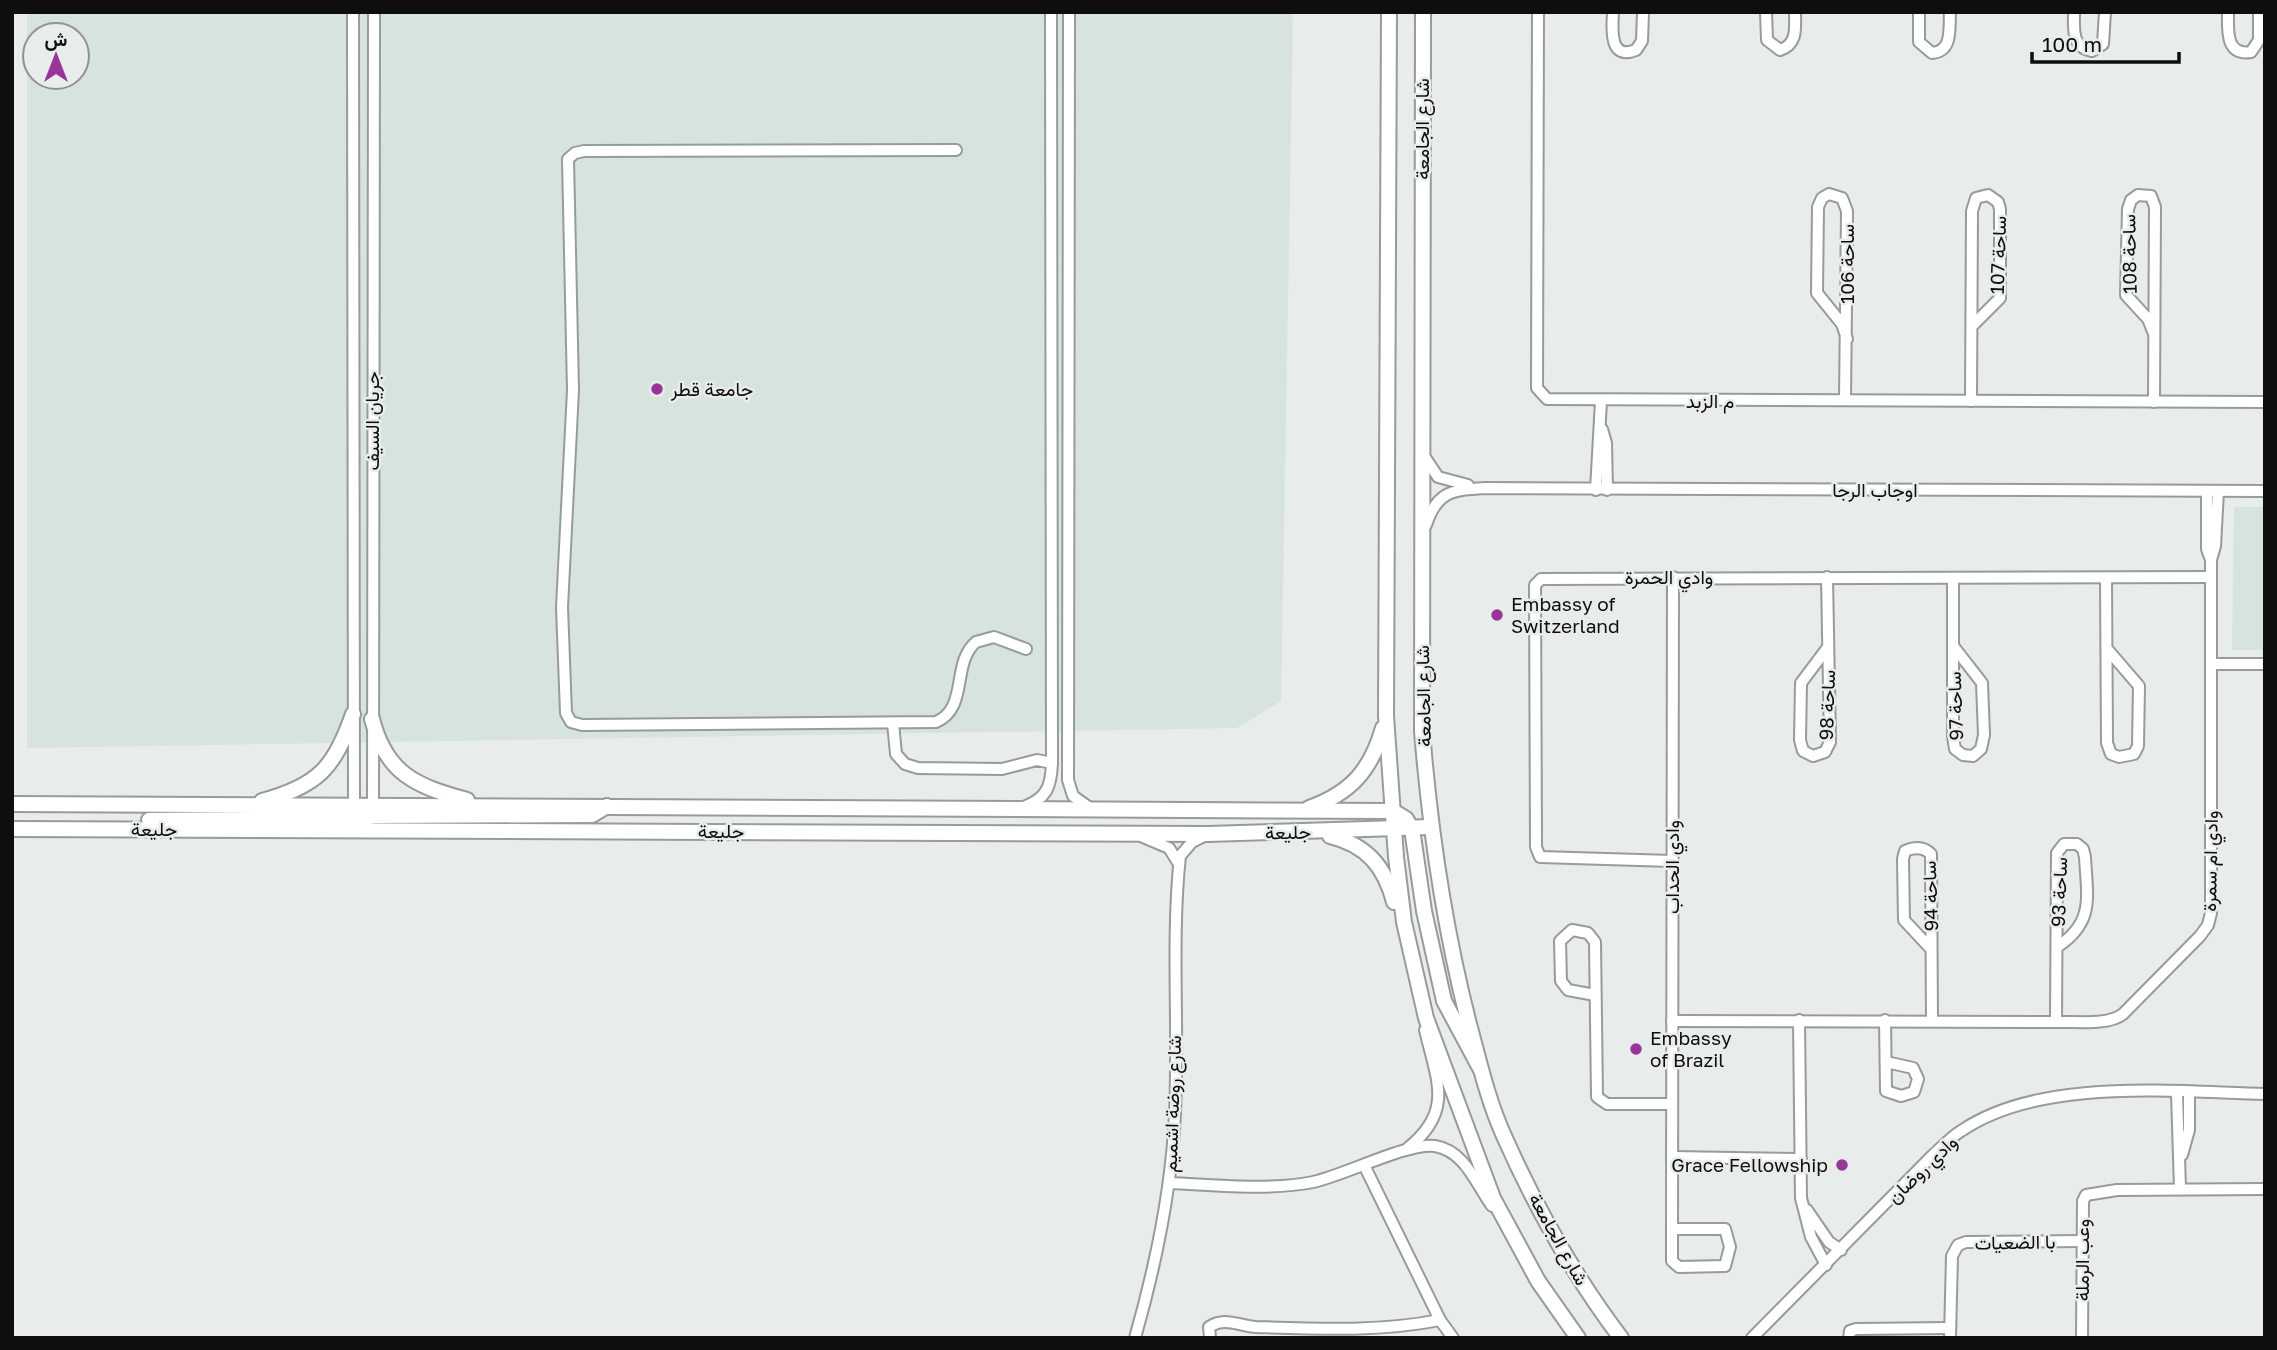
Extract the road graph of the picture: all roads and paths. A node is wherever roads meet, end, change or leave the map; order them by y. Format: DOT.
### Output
graph roads {
  1 [pos="354,12"];
  2 [pos="374,12"];
  3 [pos="1051,12"];
  4 [pos="1069,12"];
  5 [pos="1389,12"];
  6 [pos="1423,12"];
  7 [pos="1538,12"];
  8 [pos="1613,12"];
  9 [pos="1643,12"];
  10 [pos="1766,12"];
  11 [pos="1795,12"];
  12 [pos="1919,12"];
  13 [pos="1950,12"];
  14 [pos="2074,12"];
  15 [pos="2105,12"];
  16 [pos="2228,12"];
  17 [pos="2259,12"];
  18 [pos="354,44"];
  19 [pos="373,45"];
  20 [pos="956,150"];
  21 [pos="1973,325"];
  22 [pos="2154,334"];
  23 [pos="1847,339"];
  24 [pos="1845,400"];
  25 [pos="1601,401"];
  26 [pos="1971,401"];
  27 [pos="2154,402"];
  28 [pos="2265,402"];
  29 [pos="1421,428"];
  30 [pos="1485,488"];
  31 [pos="1602,490"];
  32 [pos="2212,491"];
  33 [pos="2265,491"];
  34 [pos="1422,547"];
  35 [pos="1672,577"];
  36 [pos="2211,577"];
  37 [pos="1827,578"];
  38 [pos="1953,578"];
  39 [pos="2106,578"];
  40 [pos="1828,647"];
  41 [pos="1954,647"];
  42 [pos="1026,649"];
  43 [pos="2108,650"];
  44 [pos="2211,664"];
  45 [pos="2265,664"];
  46 [pos="353,713"];
  47 [pos="1386,716"];
  48 [pos="372,719"];
  49 [pos="893,723"];
  50 [pos="1052,745"];
  51 [pos="1069,746"];
  52 [pos="1052,763"];
  53 [pos="12,804"];
  54 [pos="246,805"];
  55 [pos="485,805"];
  56 [pos="608,805"];
  57 [pos="1021,809"];
  58 [pos="1093,809"];
  59 [pos="1301,811"];
  60 [pos="1393,811"];
  61 [pos="354,817"];
  62 [pos="373,817"];
  63 [pos="1430,827"];
  64 [pos="12,829"];
  65 [pos="1394,830"];
  66 [pos="1412,830"];
  67 [pos="1308,832"];
  68 [pos="1130,834"];
  69 [pos="1208,834"];
  70 [pos="1672,861"];
  71 [pos="1179,866"];
  72 [pos="1404,922"];
  73 [pos="2057,947"];
  74 [pos="1931,949"];
  75 [pos="1595,995"];
  76 [pos="1420,997"];
  77 [pos="1799,1020"];
  78 [pos="1885,1020"];
  79 [pos="1932,1020"];
  80 [pos="1672,1021"];
  81 [pos="2056,1022"];
  82 [pos="1886,1062"];
  83 [pos="1481,1070"];
  84 [pos="2189,1092"];
  85 [pos="2177,1093"];
  86 [pos="2265,1094"];
  87 [pos="1672,1104"];
  88 [pos="1407,1149"];
  89 [pos="1672,1157"];
  90 [pos="2181,1157"];
  91 [pos="1801,1159"];
  92 [pos="1365,1167"];
  93 [pos="1169,1183"];
  94 [pos="2180,1189"];
  95 [pos="2265,1189"];
  96 [pos="1801,1198"];
  97 [pos="1506,1222"];
  98 [pos="1672,1229"];
  99 [pos="2082,1241"];
  100 [pos="1841,1250"];
  101 [pos="1826,1265"];
  102 [pos="1440,1320"];
  103 [pos="1398,1333"];
  104 [pos="1880,1333"];
  105 [pos="1950,1333"];
  106 [pos="1135,1338"];
  107 [pos="1210,1338"];
  108 [pos="1453,1338"];
  109 [pos="1578,1338"];
  110 [pos="1621,1338"];
  111 [pos="1752,1338"];
  112 [pos="1849,1338"];
  113 [pos="2082,1338"];
  1 -- 18 [label="street, جريان السيف"];
  2 -- 19 [label="street, جريان السيف"];
  3 -- 50 [label="street"];
  4 -- 51 [label="street"];
  5 -- 47 [label="main road, شارع الجامعة"];
  6 -- 29 [label="main road, شارع الجامعة"];
  7 -- 25 [label="street, م الزبد"];
  8 -- 9 [label="street"];
  10 -- 11 [label="street"];
  12 -- 13 [label="street"];
  14 -- 15 [label="street"];
  16 -- 17 [label="street"];
  18 -- 19 [label="street"];
  18 -- 46 [label="street, جريان السيف"];
  19 -- 48 [label="street, جريان السيف"];
  20 -- 49 [label="street"];
  21 -- 21 [label="street, ساحة 107"];
  21 -- 26 [label="street, ساحة 107"];
  22 -- 22 [label="street, ساحة 108"];
  22 -- 27 [label="street, ساحة 108"];
  23 -- 23 [label="street, ساحة 106"];
  23 -- 24 [label="street, ساحة 106"];
  24 -- 25 [label="street, م الزبد"];
  24 -- 26 [label="street, م الزبد"];
  25 -- 31 [label="street"];
  26 -- 27 [label="street, م الزبد"];
  27 -- 28 [label="street, م الزبد"];
  29 -- 30 [label="street, اوجاب الرجا"];
  29 -- 34 [label="main road, شارع الجامعة"];
  30 -- 31 [label="street, اوجاب الرجا"];
  30 -- 34 [label="street, اوجاب الرجا"];
  31 -- 32 [label="street, اوجاب الرجا"];
  32 -- 33 [label="street, اوجاب الرجا"];
  32 -- 36 [label="street, وادي ام سمرة"];
  34 -- 63 [label="main road, شارع الجامعة"];
  35 -- 37 [label="street, وادي الحمرة"];
  35 -- 70 [label="street, وادي الحداب"];
  35 -- 70 [label="street, وادي الحمرة"];
  36 -- 39 [label="street, وادي الحمرة"];
  36 -- 44 [label="street, وادي ام سمرة"];
  37 -- 38 [label="street, وادي الحمرة"];
  37 -- 40 [label="street, ساحة 98"];
  38 -- 39 [label="street, وادي الحمرة"];
  38 -- 41 [label="street, ساحة 97"];
  39 -- 43 [label="street"];
  40 -- 40 [label="street, ساحة 98"];
  41 -- 41 [label="street, ساحة 97"];
  42 -- 49 [label="street"];
  43 -- 43 [label="street"];
  44 -- 45 [label="street"];
  44 -- 81 [label="street, وادي ام سمرة"];
  46 -- 54 [label="main road"];
  46 -- 61 [label="street, جريان السيف"];
  47 -- 59 [label="main road"];
  47 -- 60 [label="main road, شارع الجامعة"];
  48 -- 55 [label="main road"];
  48 -- 62 [label="street, جريان السيف"];
  49 -- 52 [label="street"];
  50 -- 51 [label="street"];
  50 -- 52 [label="street"];
  51 -- 58 [label="street"];
  52 -- 57 [label="street"];
  53 -- 54 [label="main road, جليعة"];
  54 -- 61 [label="main road, جليعة"];
  55 -- 56 [label="main road, جليعة"];
  55 -- 62 [label="main road, جليعة"];
  56 -- 57 [label="main road, جليعة"];
  56 -- 62 [label="main road"];
  57 -- 58 [label="main road, جليعة"];
  58 -- 59 [label="main road, جليعة"];
  59 -- 60 [label="main road, جليعة"];
  60 -- 65 [label="main road, شارع الجامعة"];
  60 -- 66 [label="main road"];
  61 -- 62 [label="main road"];
  61 -- 62 [label="main road, جليعة"];
  61 -- 64 [label="main road, جليعة"];
  62 -- 68 [label="main road, جليعة"];
  63 -- 66 [label="main road, جليعة"];
  63 -- 83 [label="main road, شارع الجامعة"];
  65 -- 66 [label="main road, جليعة"];
  65 -- 67 [label="main road, جليعة"];
  65 -- 72 [label="main road, شارع الجامعة"];
  66 -- 83 [label="main road"];
  67 -- 69 [label="main road, جليعة"];
  67 -- 72 [label="main road"];
  68 -- 69 [label="main road, جليعة"];
  68 -- 71 [label="street"];
  69 -- 71 [label="street"];
  70 -- 80 [label="street, وادي الحداب"];
  71 -- 93 [label="street, شارع روضة اشميم"];
  72 -- 76 [label="main road, شارع الجامعة"];
  73 -- 73 [label="street, ساحة 93"];
  73 -- 81 [label="street, ساحة 93"];
  74 -- 74 [label="street, ساحة 94"];
  74 -- 79 [label="street, ساحة 94"];
  75 -- 75 [label="street"];
  75 -- 87 [label="street"];
  76 -- 88 [label="street"];
  76 -- 97 [label="main road, شارع الجامعة"];
  77 -- 78 [label="street, وادي ام سمرة"];
  77 -- 80 [label="street, وادي ام سمرة"];
  77 -- 91 [label="street"];
  78 -- 79 [label="street, وادي ام سمرة"];
  78 -- 82 [label="street"];
  79 -- 81 [label="street, وادي ام سمرة"];
  80 -- 87 [label="street, وادي الحداب"];
  83 -- 110 [label="main road, شارع الجامعة"];
  84 -- 85 [label="street, وادي روضان"];
  84 -- 86 [label="street, وادي روضان"];
  84 -- 90 [label="street"];
  85 -- 90 [label="street"];
  85 -- 100 [label="street, وادي روضان"];
  87 -- 89 [label="street, وادي الحداب"];
  88 -- 92 [label="street"];
  88 -- 97 [label="street"];
  89 -- 91 [label="street"];
  89 -- 98 [label="street, وادي الحداب"];
  90 -- 94 [label="street"];
  91 -- 96 [label="street"];
  92 -- 93 [label="street"];
  92 -- 102 [label="street"];
  93 -- 106 [label="street, شارع روضة اشميم"];
  94 -- 95 [label="street, وعب الرملة"];
  94 -- 99 [label="street, وعب الرملة"];
  96 -- 100 [label="street"];
  96 -- 101 [label="street"];
  97 -- 109 [label="main road, شارع الجامعة"];
  98 -- 98 [label="street, وادي الحداب"];
  99 -- 105 [label="street, با الضعيات"];
  99 -- 113 [label="street, وعب الرملة"];
  100 -- 101 [label="street, وادي روضان"];
  101 -- 111 [label="street, وادي روضان"];
  102 -- 103 [label="street"];
  102 -- 108 [label="street"];
  103 -- 107 [label="street"];
  104 -- 105 [label="street"];
  104 -- 112 [label="street"];
}
